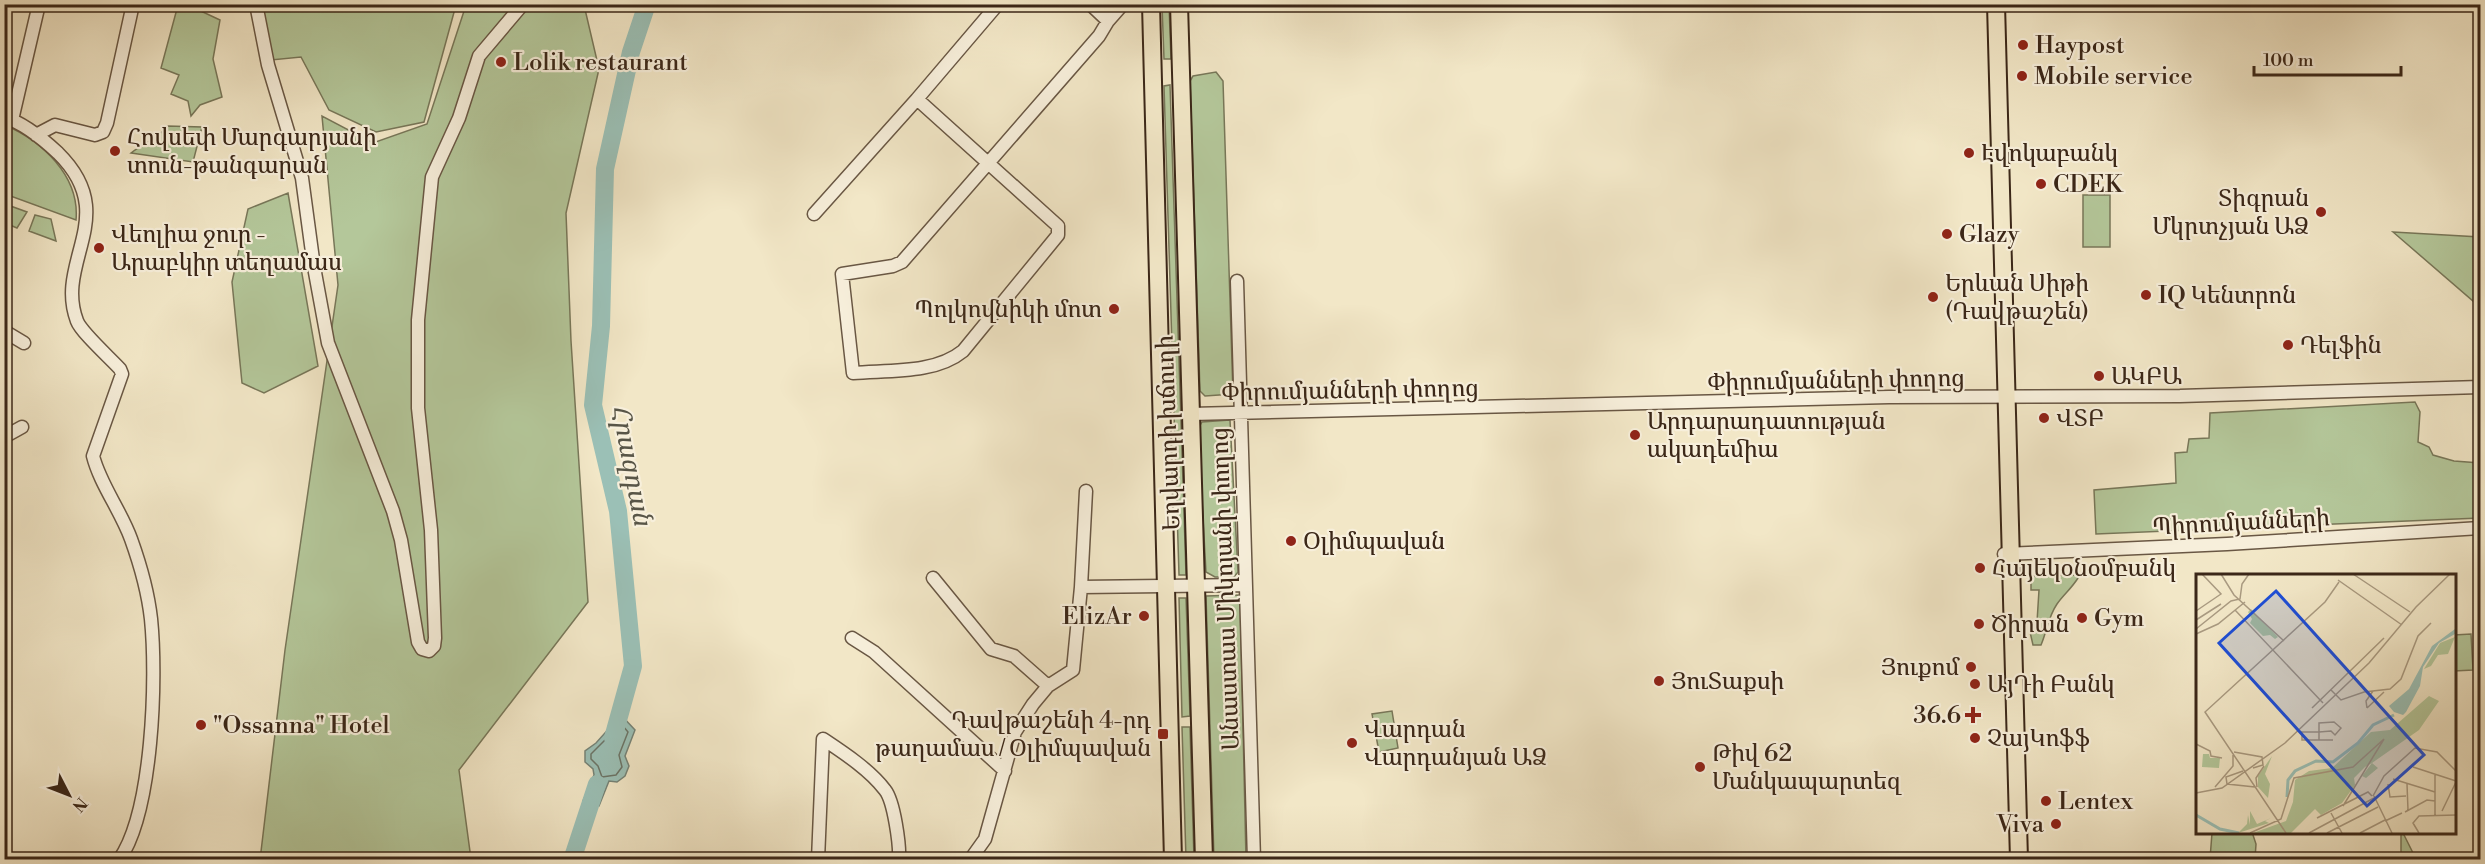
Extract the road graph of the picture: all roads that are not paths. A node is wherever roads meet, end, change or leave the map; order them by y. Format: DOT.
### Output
graph roads {
  1 [pos="39,4"];
  2 [pos="133,4"];
  3 [pos="256,4"];
  4 [pos="523,4"];
  5 [pos="998,4"];
  6 [pos="1090,4"];
  7 [pos="1123,4"];
  8 [pos="1151,4"];
  9 [pos="1179,4"];
  10 [pos="1990,4"];
  11 [pos="1996,4"];
  12 [pos="1108,21"];
  13 [pos="1152,67"];
  14 [pos="1180,68"];
  15 [pos="917,99"];
  16 [pos="8,118"];
  17 [pos="36,135"];
  18 [pos="988,163"];
  19 [pos="814,214"];
  20 [pos="1237,281"];
  21 [pos="4,331"];
  22 [pos="24,343"];
  23 [pos="2481,387"];
  24 [pos="2005,399"];
  25 [pos="1241,412"];
  26 [pos="1191,414"];
  27 [pos="22,427"];
  28 [pos="4,437"];
  29 [pos="1086,491"];
  30 [pos="2481,528"];
  31 [pos="2008,554"];
  32 [pos="933,578"];
  33 [pos="1166,585"];
  34 [pos="1197,585"];
  35 [pos="1246,585"];
  36 [pos="1081,587"];
  37 [pos="852,638"];
  38 [pos="1048,686"];
  39 [pos="1005,771"];
  40 [pos="119,860"];
  41 [pos="818,860"];
  42 [pos="899,860"];
  43 [pos="970,860"];
  44 [pos="1173,860"];
  45 [pos="1203,860"];
  46 [pos="1254,860"];
  47 [pos="2012,860"];
  48 [pos="2019,860"];
  1 -- 16 [label="street"];
  2 -- 17 [label="street"];
  3 -- 4 [label="street"];
  5 -- 15 [label="street"];
  6 -- 12 [label="street"];
  7 -- 12 [label="street"];
  8 -- 13 [label="main road, Եղվարդի խճուղի"];
  9 -- 14 [label="main road, Եղվարդի խճուղի"];
  10 -- 24 [label="main road"];
  11 -- 24 [label="main road"];
  12 -- 18 [label="street"];
  13 -- 14 [label="main road"];
  13 -- 33 [label="main road, Եղվարդի խճուղի"];
  14 -- 26 [label="main road, Եղվարդի խճուղի"];
  15 -- 18 [label="street"];
  15 -- 19 [label="street"];
  16 -- 17 [label="street"];
  17 -- 40 [label="street"];
  18 -- 18 [label="street"];
  20 -- 25 [label="street, Անաստաս Միկոյանի փողոց"];
  21 -- 22 [label="street"];
  23 -- 24 [label="street, Փիրումյանների փողոց"];
  24 -- 25 [label="street, Փիրումյանների փողոց"];
  24 -- 31 [label="main road"];
  25 -- 26 [label="street, Փիրումյանների փողոց"];
  25 -- 35 [label="street, Անաստաս Միկոյանի փողոց"];
  26 -- 34 [label="main road, Եղվարդի խճուղի"];
  27 -- 28 [label="street"];
  29 -- 36 [label="street"];
  30 -- 31 [label="street, Պիրումյանների"];
  31 -- 47 [label="main road"];
  31 -- 48 [label="main road"];
  32 -- 38 [label="street"];
  33 -- 34 [label="street"];
  33 -- 36 [label="street"];
  33 -- 44 [label="main road, Եղվարդի խճուղի"];
  34 -- 35 [label="street"];
  34 -- 45 [label="main road, Եղվարդի խճուղի"];
  35 -- 46 [label="street, Անաստաս Միկոյանի փողոց"];
  36 -- 38 [label="street"];
  37 -- 39 [label="street"];
  38 -- 39 [label="street"];
  39 -- 43 [label="street"];
  41 -- 42 [label="street"];
}
